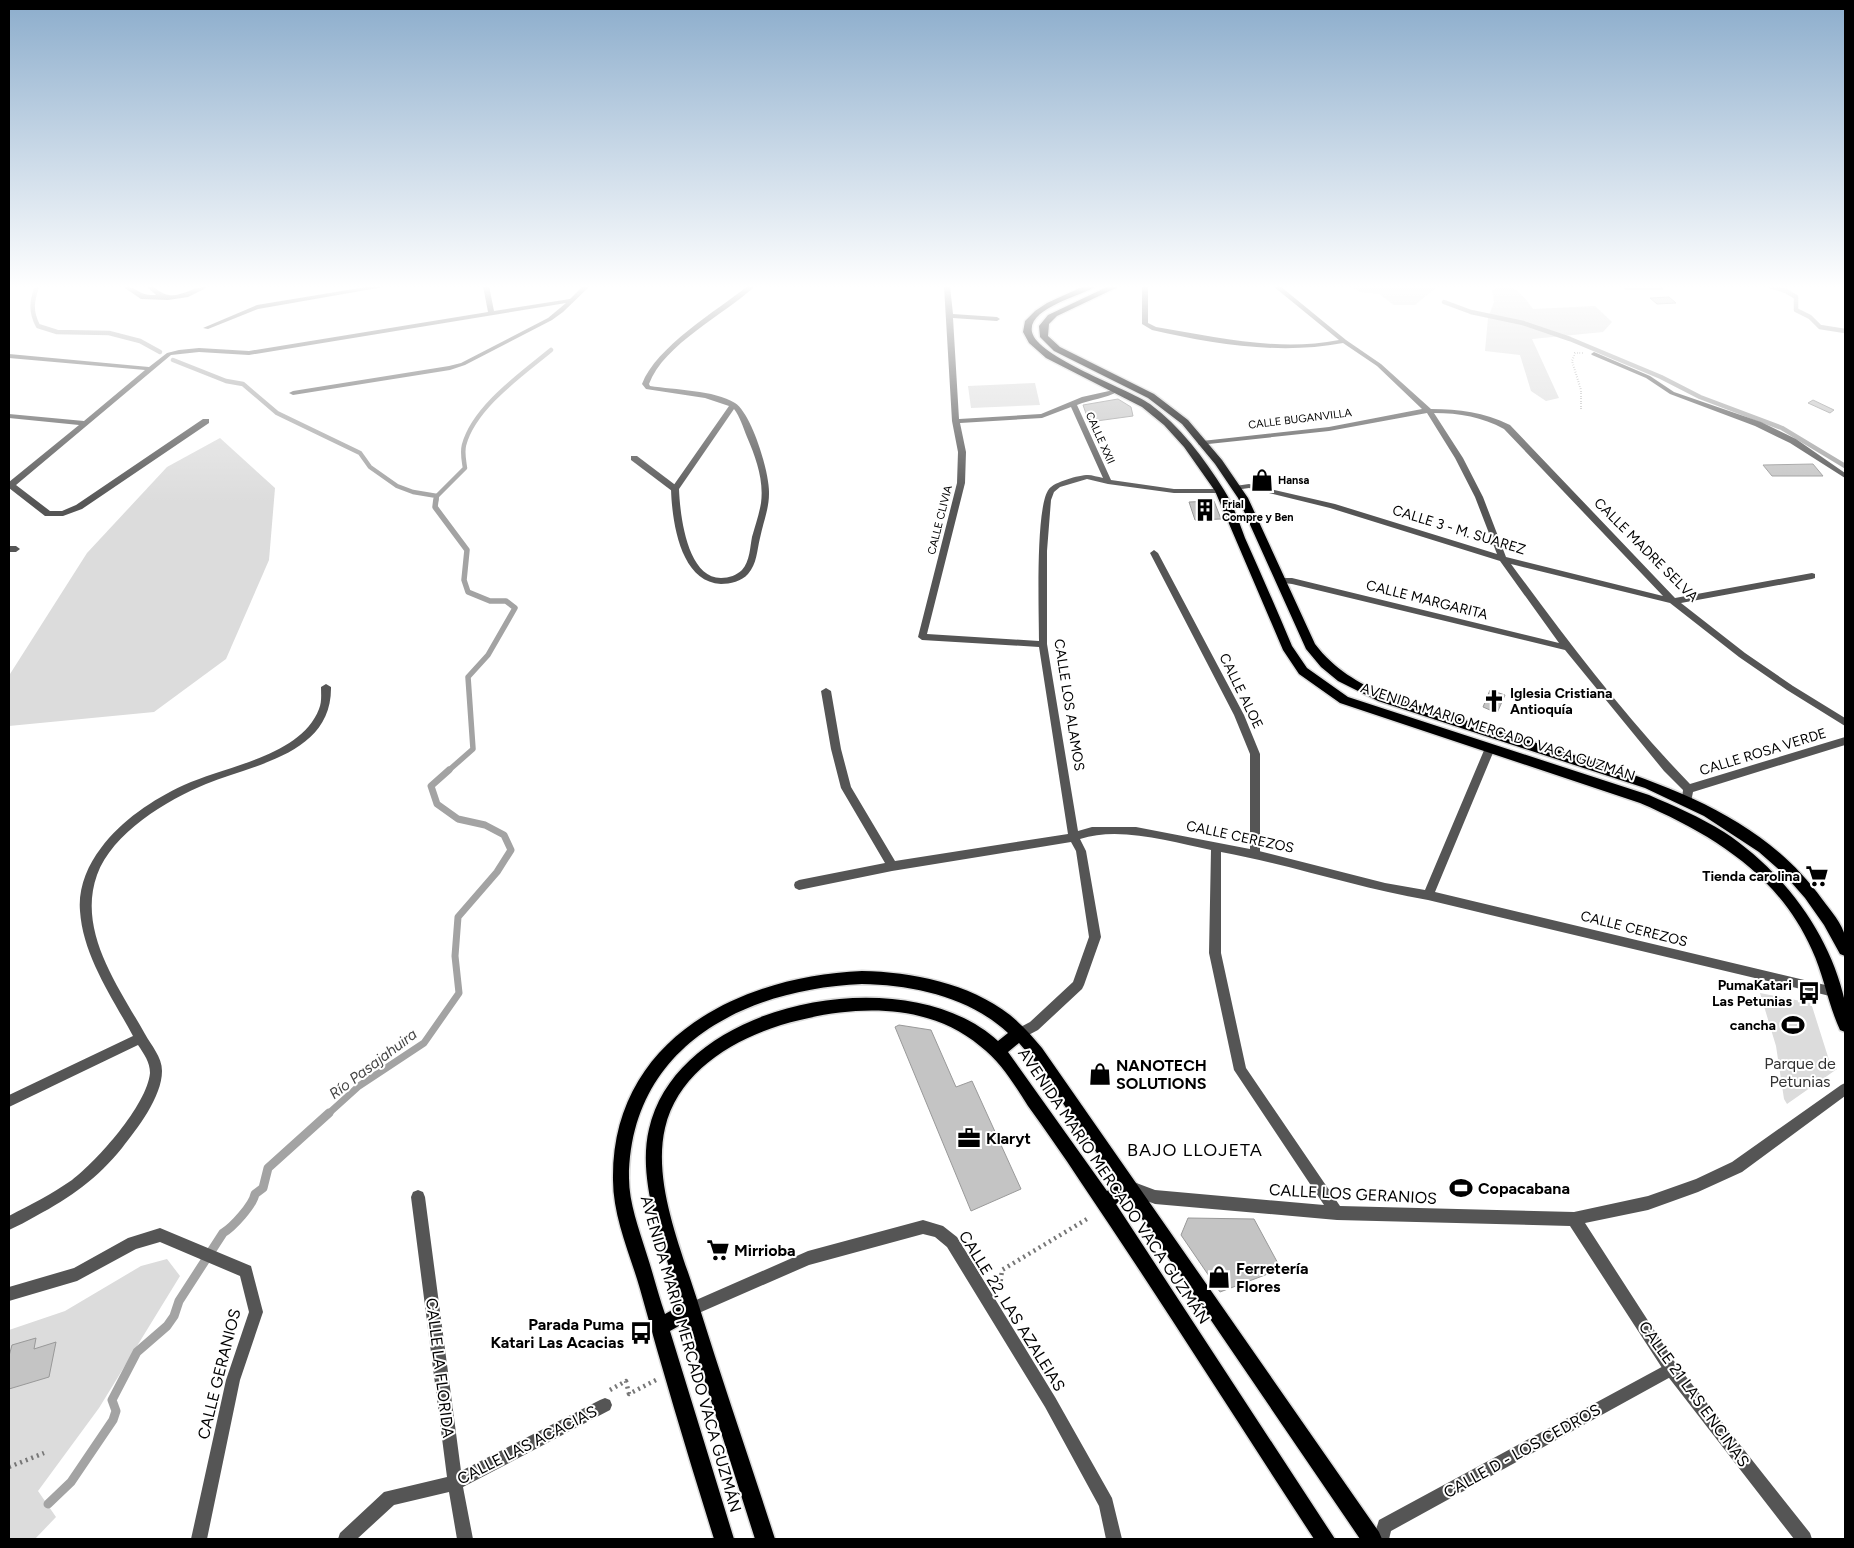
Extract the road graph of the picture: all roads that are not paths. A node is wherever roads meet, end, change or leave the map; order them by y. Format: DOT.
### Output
graph roads {
  1 [pos="33,358"];
  2 [pos="164,358"];
  3 [pos="474,358"];
  4 [pos="662,358"];
  5 [pos="952,358"];
  6 [pos="1053,358"];
  7 [pos="1075,358"];
  8 [pos="1369,358"];
  9 [pos="1604,358"];
  10 [pos="151,369"];
  11 [pos="1116,390"];
  12 [pos="293,393"];
  13 [pos="1073,404"];
  14 [pos="733,405"];
  15 [pos="1430,411"];
  16 [pos="9,416"];
  17 [pos="206,421"];
  18 [pos="956,421"];
  19 [pos="86,423"];
  20 [pos="1202,443"];
  21 [pos="1187,445"];
  22 [pos="634,458"];
  23 [pos="1845,476"];
  24 [pos="1108,482"];
  25 [pos="10,485"];
  26 [pos="1238,488"];
  27 [pos="675,489"];
  28 [pos="1220,491"];
  29 [pos="1154,553"];
  30 [pos="1502,559"];
  31 [pos="1812,576"];
  32 [pos="1279,580"];
  33 [pos="1260,582"];
  34 [pos="1673,600"];
  35 [pos="1043,644"];
  36 [pos="1568,648"];
  37 [pos="326,687"];
  38 [pos="826,691"];
  39 [pos="1845,722"];
  40 [pos="1492,733"];
  41 [pos="1845,741"];
  42 [pos="1490,748"];
  43 [pos="1688,794"];
  44 [pos="1681,815"];
  45 [pos="1074,837"];
  46 [pos="1216,846"];
  47 [pos="1256,854"];
  48 [pos="892,866"];
  49 [pos="800,885"];
  50 [pos="1428,895"];
  51 [pos="1845,950"];
  52 [pos="1840,993"];
  53 [pos="1845,1025"];
  54 [pos="1019,1034"];
  55 [pos="141,1038"];
  56 [pos="997,1051"];
  57 [pos="1845,1089"];
  58 [pos="9,1101"];
  59 [pos="1128,1187"];
  60 [pos="418,1197"];
  61 [pos="1104,1202"];
  62 [pos="1337,1213"];
  63 [pos="1574,1219"];
  64 [pos="9,1223"];
  65 [pos="9,1294"];
  66 [pos="692,1309"];
  67 [pos="659,1326"];
  68 [pos="1671,1369"];
  69 [pos="605,1405"];
  70 [pos="455,1483"];
  71 [pos="199,1539"];
  72 [pos="346,1539"];
  73 [pos="465,1539"];
  74 [pos="724,1539"];
  75 [pos="766,1539"];
  76 [pos="1114,1539"];
  77 [pos="1325,1539"];
  78 [pos="1372,1539"];
  79 [pos="1381,1539"];
  80 [pos="1804,1539"];
  1 -- 10 [label="street"];
  2 -- 10 [label="street"];
  3 -- 12 [label="street"];
  4 -- 14 [label="street"];
  5 -- 18 [label="street, CALLE CLIVIA"];
  6 -- 11 [label="main road, AVENIDA MARIO MERCADO VACA GUZMÁN"];
  7 -- 20 [label="main road, AVENIDA MARIO MERCADO VACA GUZMÁN"];
  8 -- 15 [label="street"];
  9 -- 23 [label="street"];
  10 -- 19 [label="street"];
  11 -- 13 [label="street"];
  11 -- 21 [label="main road, AVENIDA MARIO MERCADO VACA GUZMÁN"];
  13 -- 18 [label="street"];
  13 -- 24 [label="street, CALLE XXII"];
  14 -- 27 [label="street"];
  14 -- 27 [label="street"];
  15 -- 20 [label="street, CALLE BUGANVILLA"];
  15 -- 30 [label="street"];
  15 -- 34 [label="street, CALLE MADRE SELVA"];
  16 -- 19 [label="street"];
  17 -- 25 [label="street"];
  18 -- 35 [label="street, CALLE CLIVIA"];
  19 -- 25 [label="street"];
  20 -- 21 [label="main road"];
  20 -- 26 [label="main road, AVENIDA MARIO MERCADO VACA GUZMÁN"];
  21 -- 28 [label="main road, AVENIDA MARIO MERCADO VACA GUZMÁN"];
  22 -- 27 [label="street"];
  24 -- 28 [label="street, CALLE LOS ALAMOS"];
  24 -- 35 [label="street, CALLE LOS ALAMOS"];
  26 -- 28 [label="main road"];
  26 -- 30 [label="street, CALLE 3 - M. SUAREZ"];
  26 -- 32 [label="main road, AVENIDA MARIO MERCADO VACA GUZMÁN"];
  28 -- 33 [label="main road, AVENIDA MARIO MERCADO VACA GUZMÁN"];
  29 -- 47 [label="street, CALLE ALOE"];
  30 -- 34 [label="street, CALLE 3 - M. SUAREZ"];
  30 -- 36 [label="street"];
  31 -- 34 [label="street"];
  32 -- 33 [label="main road"];
  32 -- 36 [label="street, CALLE MARGARITA"];
  32 -- 40 [label="main road, AVENIDA MARIO MERCADO VACA GUZMÁN"];
  33 -- 42 [label="main road, AVENIDA MARIO MERCADO VACA GUZMÁN"];
  34 -- 39 [label="street, CALLE MADRE SELVA"];
  35 -- 45 [label="street, CALLE LOS ALAMOS"];
  36 -- 43 [label="street"];
  37 -- 55 [label="street"];
  38 -- 48 [label="street"];
  40 -- 42 [label="main road"];
  40 -- 43 [label="main road, AVENIDA MARIO MERCADO VACA GUZMÁN"];
  41 -- 43 [label="street, CALLE ROSA VERDE"];
  42 -- 44 [label="main road, AVENIDA MARIO MERCADO VACA GUZMÁN"];
  42 -- 50 [label="street"];
  43 -- 44 [label="main road"];
  43 -- 51 [label="main road, AVENIDA MARIO MERCADO VACA GUZMÁN"];
  44 -- 52 [label="main road, AVENIDA MARIO MERCADO VACA GUZMÁN"];
  45 -- 46 [label="street, CALLE CEREZOS"];
  45 -- 48 [label="street, CALLE CEREZOS"];
  45 -- 54 [label="street, CALLE LOS ALAMOS"];
  46 -- 47 [label="street, CALLE CEREZOS"];
  46 -- 62 [label="street"];
  47 -- 50 [label="street, CALLE CEREZOS"];
  48 -- 49 [label="street, CALLE CEREZOS"];
  50 -- 52 [label="street, CALLE CEREZOS"];
  52 -- 53 [label="main road, AVENIDA MARIO MERCADO VACA GUZMÁN"];
  54 -- 56 [label="main road"];
  54 -- 59 [label="main road, AVENIDA MARIO MERCADO VACA GUZMÁN"];
  54 -- 67 [label="main road, AVENIDA MARIO MERCADO VACA GUZMÁN"];
  55 -- 58 [label="street"];
  55 -- 64 [label="street"];
  56 -- 61 [label="main road, AVENIDA MARIO MERCADO VACA GUZMÁN"];
  56 -- 66 [label="main road, AVENIDA MARIO MERCADO VACA GUZMÁN"];
  57 -- 63 [label="street, CALLE LOS GERANIOS"];
  59 -- 61 [label="main road"];
  59 -- 62 [label="street, CALLE LOS GERANIOS"];
  59 -- 78 [label="main road, AVENIDA MARIO MERCADO VACA GUZMÁN"];
  60 -- 70 [label="street, CALLE LA FLORIDA"];
  61 -- 77 [label="main road, AVENIDA MARIO MERCADO VACA GUZMÁN"];
  62 -- 63 [label="street, CALLE LOS GERANIOS"];
  63 -- 68 [label="street, CALLE 21 LAS ENCINAS"];
  65 -- 71 [label="street, CALLE GERANIOS"];
  66 -- 67 [label="main road"];
  66 -- 75 [label="main road, AVENIDA MARIO MERCADO VACA GUZMÁN"];
  66 -- 76 [label="street, CALLE 22, LAS AZALEIAS"];
  67 -- 74 [label="main road, AVENIDA MARIO MERCADO VACA GUZMÁN"];
  68 -- 79 [label="street, CALLE D - LOS CEDROS"];
  68 -- 80 [label="street, CALLE 21 LAS ENCINAS"];
  69 -- 70 [label="street, CALLE LAS ACACIAS"];
  70 -- 72 [label="street, CALLE LAS ACACIAS"];
  70 -- 73 [label="street, CALLE LA FLORIDA"];
}
